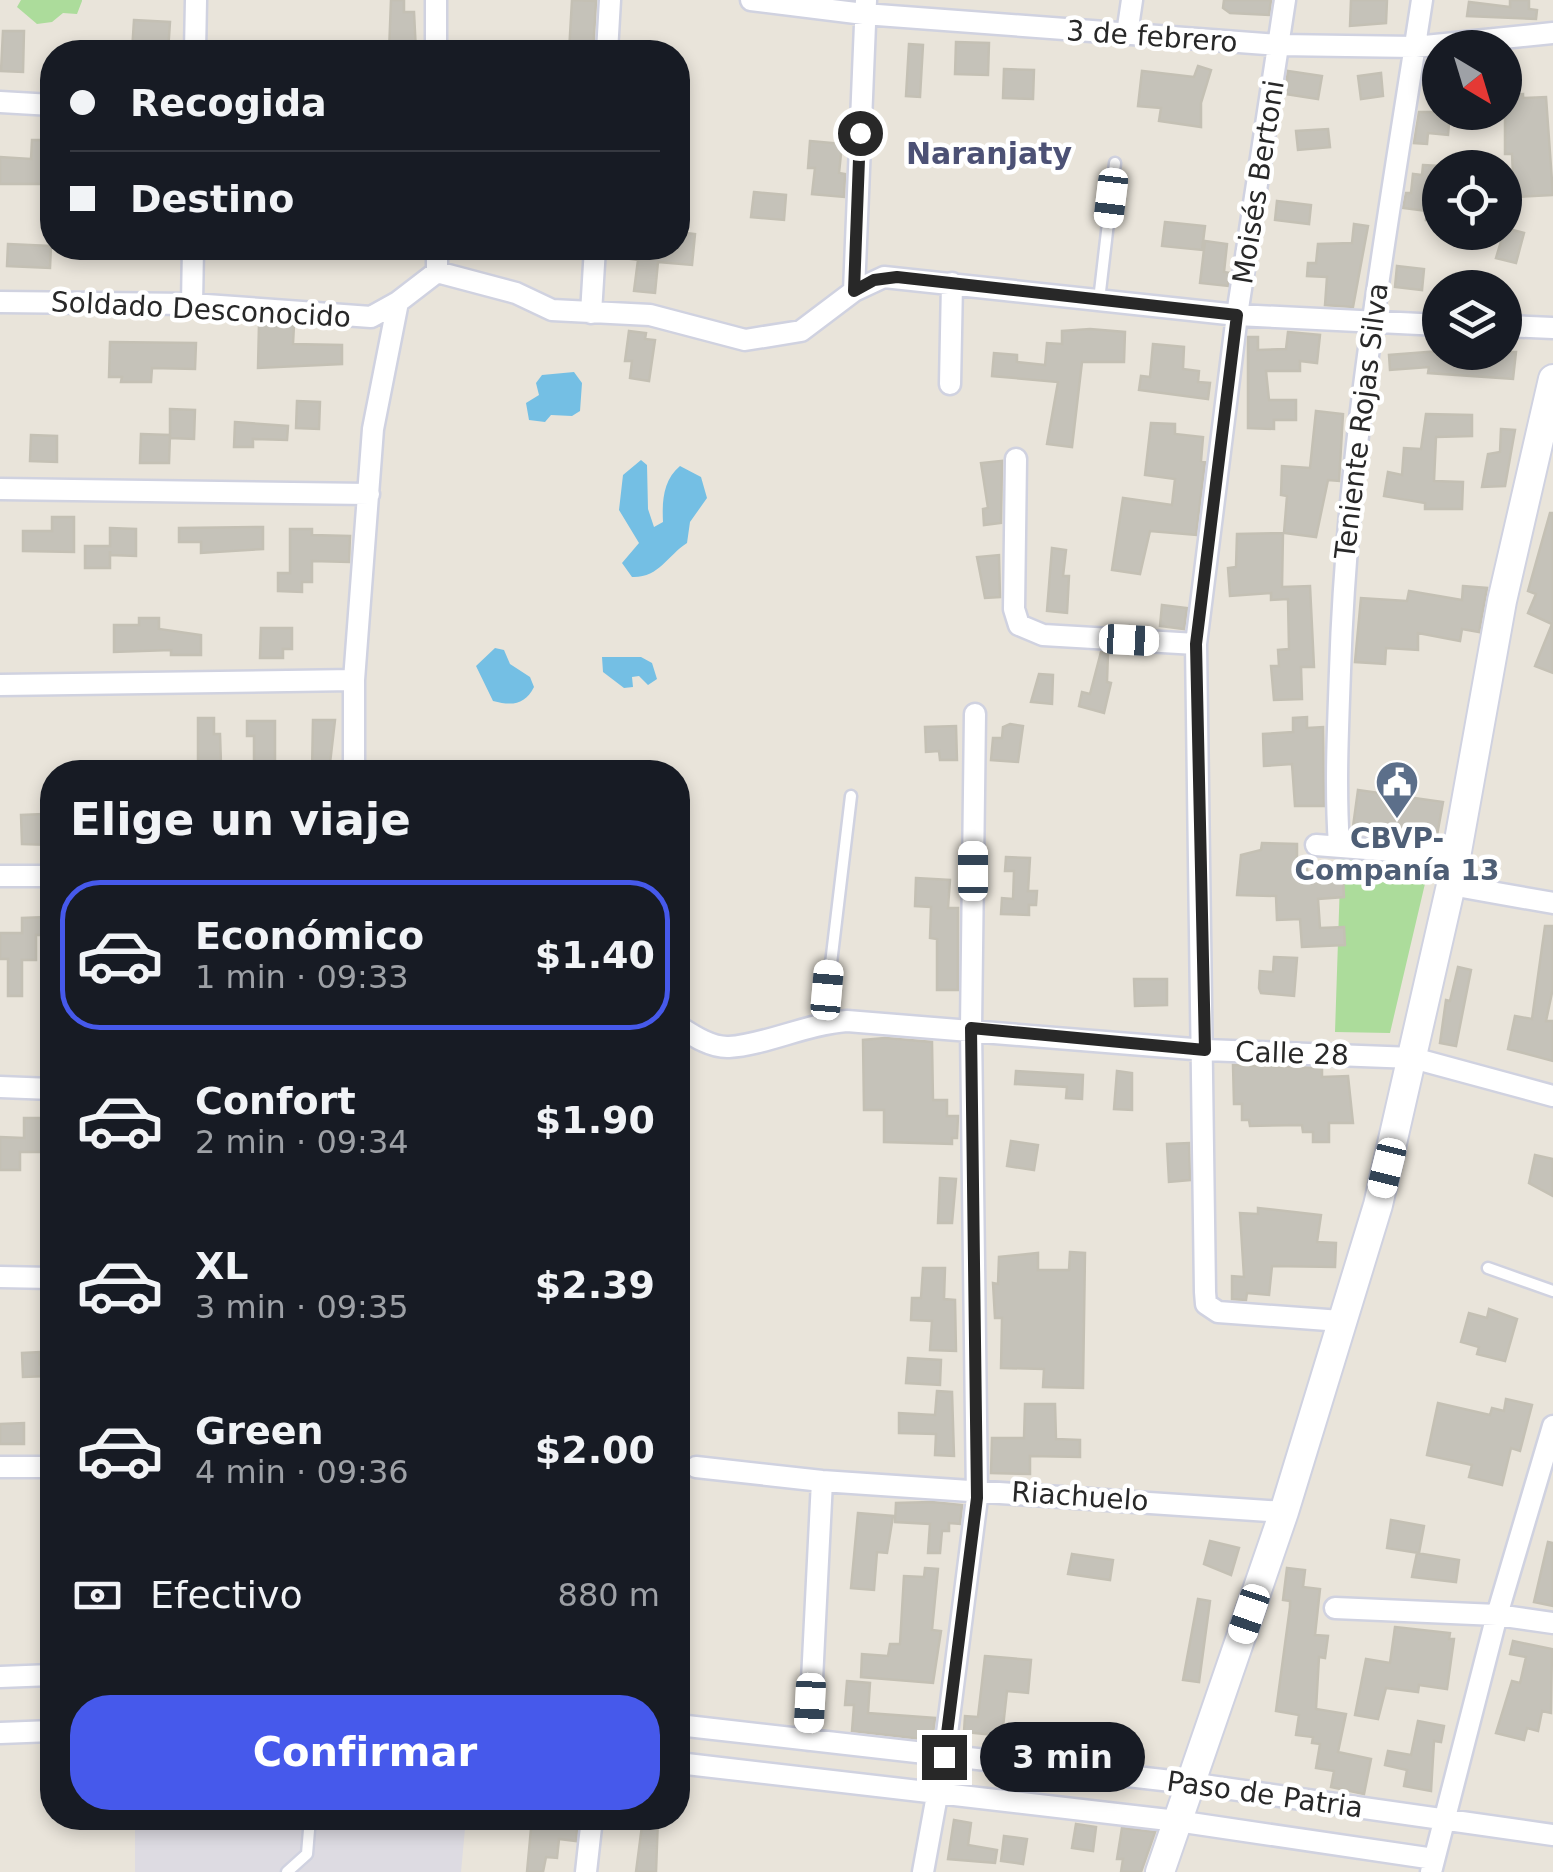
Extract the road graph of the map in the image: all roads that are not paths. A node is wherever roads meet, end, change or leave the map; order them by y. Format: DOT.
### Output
graph roads {
  1 [pos="196,0"];
  2 [pos="436,0"];
  3 [pos="610,0"];
  4 [pos="751,0"];
  5 [pos="1132,0"];
  6 [pos="1285,0"];
  7 [pos="1422,0"];
  8 [pos="865,7"];
  9 [pos="1553,33"];
  10 [pos="1127,34"];
  11 [pos="195,40"];
  12 [pos="436,40"];
  13 [pos="608,40"];
  14 [pos="1280,45"];
  15 [pos="1415,48"];
  16 [pos="0,102"];
  17 [pos="40,104"];
  18 [pos="1115,163"];
  19 [pos="193,260"];
  20 [pos="438,260"];
  21 [pos="594,260"];
  22 [pos="438,272"];
  23 [pos="952,283"];
  24 [pos="854,291"];
  25 [pos="1098,301"];
  26 [pos="0,302"];
  27 [pos="192,304"];
  28 [pos="395,308"];
  29 [pos="591,313"];
  30 [pos="1237,315"];
  31 [pos="1370,323"];
  32 [pos="1422,324"];
  33 [pos="1522,327"];
  34 [pos="1553,328"];
  35 [pos="1553,378"];
  36 [pos="950,384"];
  37 [pos="1016,459"];
  38 [pos="0,489"];
  39 [pos="370,494"];
  40 [pos="1196,644"];
  41 [pos="354,680"];
  42 [pos="0,685"];
  43 [pos="975,714"];
  44 [pos="354,760"];
  45 [pos="851,796"];
  46 [pos="1316,845"];
  47 [pos="1339,845"];
  48 [pos="1456,856"];
  49 [pos="0,876"];
  50 [pos="40,876"];
  51 [pos="1451,884"];
  52 [pos="1553,902"];
  53 [pos="824,1022"];
  54 [pos="971,1028"];
  55 [pos="690,1034"];
  56 [pos="1205,1050"];
  57 [pos="1413,1058"];
  58 [pos="0,1087"];
  59 [pos="40,1089"];
  60 [pos="1553,1096"];
  61 [pos="1488,1268"];
  62 [pos="0,1277"];
  63 [pos="40,1278"];
  64 [pos="1553,1292"];
  65 [pos="1341,1321"];
  66 [pos="1553,1426"];
  67 [pos="40,1466"];
  68 [pos="0,1467"];
  69 [pos="696,1467"];
  70 [pos="822,1482"];
  71 [pos="977,1488"];
  72 [pos="1284,1512"];
  73 [pos="1335,1608"];
  74 [pos="1497,1615"];
  75 [pos="1553,1623"];
  76 [pos="40,1675"];
  77 [pos="0,1677"];
  78 [pos="690,1726"];
  79 [pos="40,1731"];
  80 [pos="0,1733"];
  81 [pos="809,1740"];
  82 [pos="944,1757"];
  83 [pos="690,1764"];
  84 [pos="1189,1783"];
  85 [pos="938,1791"];
  86 [pos="1177,1821"];
  87 [pos="1446,1822"];
  88 [pos="309,1830"];
  89 [pos="591,1830"];
  90 [pos="1553,1835"];
  91 [pos="307,1854"];
  92 [pos="1432,1865"];
  93 [pos="287,1872"];
  94 [pos="301,1872"];
  95 [pos="586,1872"];
  96 [pos="923,1872"];
  97 [pos="1160,1872"];
  1 -- 11 [label="street"];
  2 -- 12 [label="street"];
  3 -- 13 [label="street"];
  4 -- 8 [label="street, 3 de febrero"];
  5 -- 10 [label="street"];
  6 -- 14 [label="street, Moisés Bertoni"];
  7 -- 15 [label="street, Teniente Rojas Silva"];
  8 -- 10 [label="street, 3 de febrero"];
  8 -- 24 [label="street"];
  9 -- 15 [label="street, 3 de febrero"];
  10 -- 14 [label="street, 3 de febrero"];
  14 -- 15 [label="street, 3 de febrero"];
  14 -- 30 [label="street, Moisés Bertoni"];
  15 -- 31 [label="street, Teniente Rojas Silva"];
  16 -- 17 [label="street"];
  18 -- 25 [label="lane"];
  19 -- 27 [label="street"];
  20 -- 22 [label="street"];
  21 -- 29 [label="street"];
  22 -- 28 [label="street, Soldado Desconocido"];
  22 -- 29 [label="street"];
  23 -- 24 [label="street"];
  23 -- 25 [label="street"];
  23 -- 36 [label="street"];
  24 -- 29 [label="street"];
  25 -- 30 [label="street"];
  26 -- 27 [label="street, Soldado Desconocido"];
  27 -- 28 [label="street, Soldado Desconocido"];
  28 -- 39 [label="street"];
  30 -- 31 [label="street"];
  30 -- 40 [label="street, Moisés Bertoni"];
  31 -- 32 [label="street"];
  31 -- 47 [label="street, Teniente Rojas Silva"];
  33 -- 34 [label="street"];
  35 -- 48 [label="main road"];
  37 -- 40 [label="street"];
  38 -- 39 [label="street"];
  39 -- 41 [label="street"];
  40 -- 56 [label="street, Moisés Bertoni"];
  41 -- 42 [label="street"];
  41 -- 44 [label="street"];
  43 -- 54 [label="street"];
  45 -- 53 [label="lane"];
  46 -- 47 [label="street"];
  47 -- 48 [label="street"];
  48 -- 51 [label="main road"];
  49 -- 50 [label="street"];
  51 -- 52 [label="street"];
  51 -- 57 [label="main road"];
  53 -- 54 [label="street, Calle 28"];
  53 -- 55 [label="street, Calle 28"];
  54 -- 56 [label="street, Calle 28"];
  54 -- 71 [label="street"];
  56 -- 57 [label="street, Calle 28"];
  56 -- 65 [label="street, Moisés Bertoni"];
  57 -- 60 [label="street, Calle 28"];
  57 -- 65 [label="main road"];
  58 -- 59 [label="street"];
  61 -- 64 [label="lane"];
  62 -- 63 [label="street"];
  65 -- 72 [label="main road"];
  66 -- 74 [label="street"];
  67 -- 68 [label="street"];
  69 -- 70 [label="street, Riachuelo"];
  70 -- 71 [label="street, Riachuelo"];
  70 -- 81 [label="street"];
  71 -- 72 [label="street, Riachuelo"];
  71 -- 82 [label="street"];
  72 -- 84 [label="main road"];
  73 -- 74 [label="street"];
  74 -- 75 [label="street"];
  74 -- 87 [label="street"];
  76 -- 77 [label="street"];
  78 -- 81 [label="street, Paso de Patria"];
  79 -- 80 [label="street"];
  81 -- 82 [label="street, Paso de Patria"];
  82 -- 84 [label="street, Paso de Patria"];
  82 -- 85 [label="street"];
  83 -- 85 [label="street, Paso de Patria"];
  84 -- 86 [label="main road"];
  84 -- 87 [label="street, Paso de Patria"];
  85 -- 86 [label="street, Paso de Patria"];
  85 -- 96 [label="street"];
  86 -- 92 [label="street, Paso de Patria"];
  86 -- 97 [label="main road"];
  87 -- 90 [label="street, Paso de Patria"];
  87 -- 92 [label="street"];
  88 -- 91 [label="lane"];
  89 -- 95 [label="street"];
  91 -- 93 [label="lane"];
  91 -- 94 [label="lane"];
}
